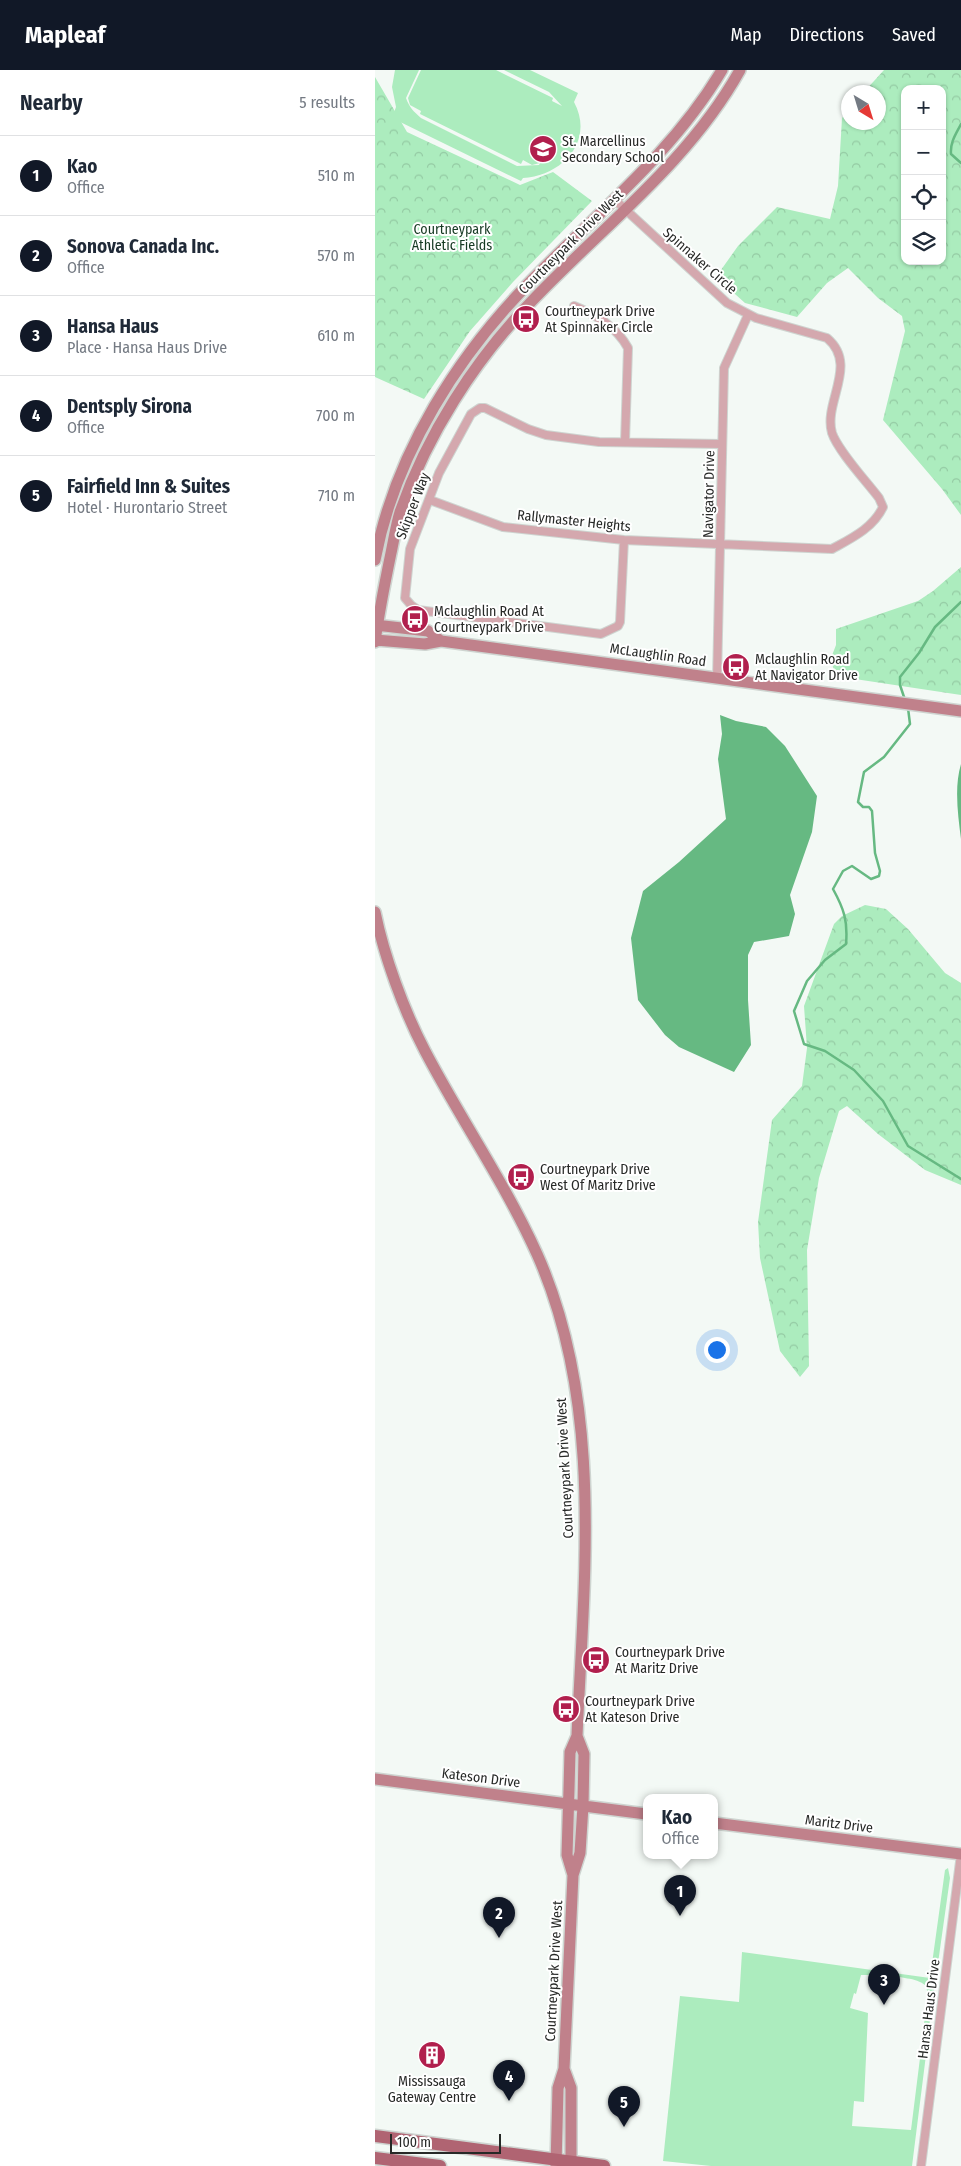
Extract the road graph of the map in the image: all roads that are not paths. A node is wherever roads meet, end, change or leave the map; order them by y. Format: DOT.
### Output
graph roads {
  1 [pos="722,70"];
  2 [pos="740,70"];
  3 [pos="615,200"];
  4 [pos="625,211"];
  5 [pos="574,306"];
  6 [pos="748,315"];
  7 [pos="439,399"];
  8 [pos="452,407"];
  9 [pos="625,442"];
  10 [pos="722,444"];
  11 [pos="430,500"];
  12 [pos="623,540"];
  13 [pos="721,543"];
  14 [pos="375,560"];
  15 [pos="376,626"];
  16 [pos="375,641"];
  17 [pos="441,641"];
  18 [pos="717,679"];
  19 [pos="961,711"];
  20 [pos="375,917"];
  21 [pos="577,1736"];
  22 [pos="375,1779"];
  23 [pos="569,1804"];
  24 [pos="583,1806"];
  25 [pos="643,1814"];
  26 [pos="718,1824"];
  27 [pos="961,1854"];
  28 [pos="573,1875"];
  29 [pos="564,2069"];
  30 [pos="375,2136"];
  31 [pos="375,2158"];
  32 [pos="556,2163"];
  33 [pos="571,2164"];
  34 [pos="440,2166"];
  35 [pos="604,2166"];
  36 [pos="921,2166"];
  1 -- 3 [label="main road, Courtneypark Drive West"];
  2 -- 4 [label="main road, Courtneypark Drive West"];
  3 -- 4 [label="street, Spinnaker Circle"];
  3 -- 7 [label="main road, Courtneypark Drive West"];
  4 -- 6 [label="street, Spinnaker Circle"];
  4 -- 8 [label="main road, Courtneypark Drive West"];
  5 -- 9 [label="street"];
  6 -- 10 [label="street, Navigator Drive"];
  6 -- 13 [label="street, Spinnaker Circle"];
  7 -- 8 [label="main road"];
  7 -- 14 [label="main road, Courtneypark Drive West"];
  8 -- 15 [label="main road, Courtneypark Drive West"];
  9 -- 10 [label="street, Skipper Way"];
  9 -- 11 [label="street, Skipper Way"];
  10 -- 13 [label="street, Navigator Drive"];
  11 -- 12 [label="street, Rallymaster Heights"];
  11 -- 12 [label="street, Skipper Way"];
  12 -- 13 [label="street, Rallymaster Heights"];
  13 -- 18 [label="street, Navigator Drive"];
  15 -- 16 [label="main road, Courtneypark Drive West"];
  15 -- 17 [label="main road, McLaughlin Road"];
  16 -- 17 [label="main road, McLaughlin Road"];
  17 -- 18 [label="main road, McLaughlin Road"];
  18 -- 19 [label="main road, McLaughlin Road"];
  20 -- 21 [label="main road, Courtneypark Drive West"];
  21 -- 23 [label="main road, Courtneypark Drive West"];
  21 -- 24 [label="main road, Courtneypark Drive West"];
  22 -- 23 [label="main road, Kateson Drive"];
  23 -- 24 [label="main road, Kateson Drive"];
  23 -- 28 [label="main road, Courtneypark Drive West"];
  24 -- 25 [label="main road"];
  24 -- 28 [label="main road, Courtneypark Drive West"];
  26 -- 27 [label="main road, Maritz Drive"];
  27 -- 36 [label="street, Hansa Haus Drive"];
  28 -- 29 [label="main road, Courtneypark Drive West"];
  29 -- 32 [label="main road, Courtneypark Drive West"];
  29 -- 33 [label="main road, Courtneypark Drive West"];
  30 -- 32 [label="main road"];
  31 -- 34 [label="main road"];
  32 -- 33 [label="main road"];
  33 -- 35 [label="main road"];
}
